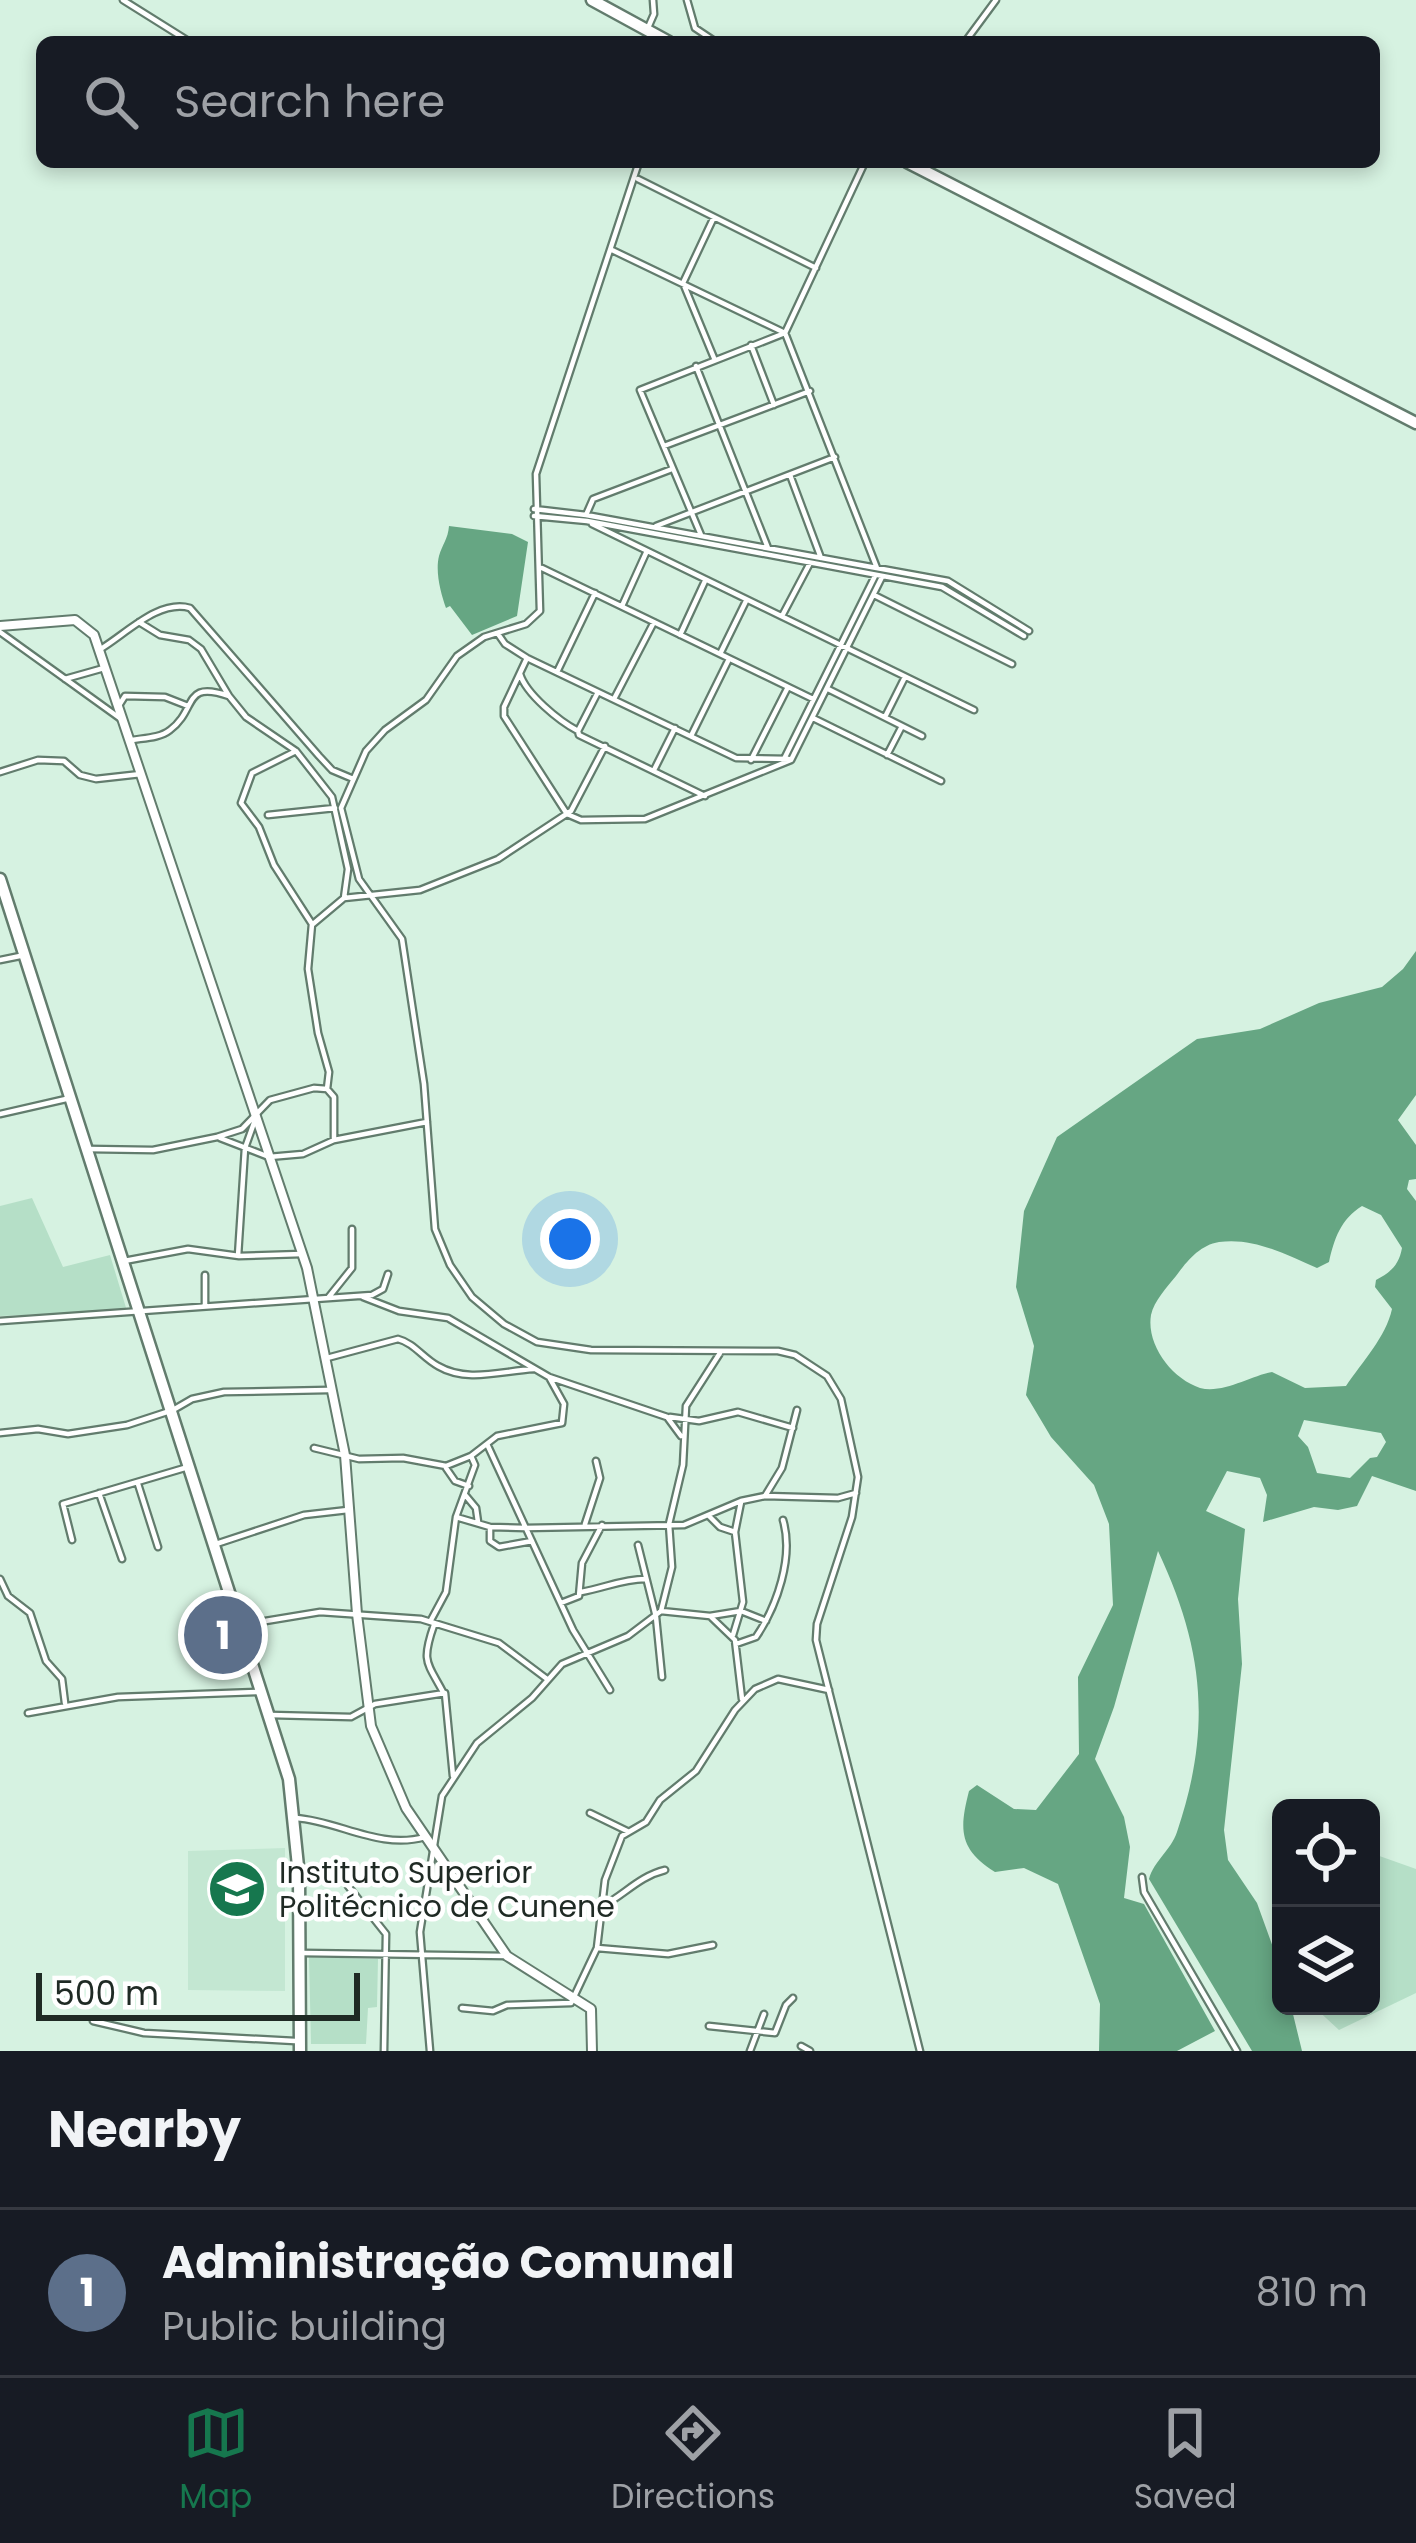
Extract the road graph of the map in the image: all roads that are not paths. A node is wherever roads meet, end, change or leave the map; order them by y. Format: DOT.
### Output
graph roads {
  1 [pos="123,0"];
  2 [pos="592,0"];
  3 [pos="652,0"];
  4 [pos="687,0"];
  5 [pos="996,0"];
  6 [pos="647,30"];
  7 [pos="180,36"];
  8 [pos="657,36"];
  9 [pos="707,36"];
  10 [pos="969,36"];
  11 [pos="638,168"];
  12 [pos="863,168"];
  13 [pos="919,168"];
  14 [pos="636,178"];
  15 [pos="714,217"];
  16 [pos="612,250"];
  17 [pos="816,268"];
  18 [pos="683,283"];
  19 [pos="785,332"];
  20 [pos="751,345"];
  21 [pos="714,358"];
  22 [pos="696,366"];
  23 [pos="810,391"];
  24 [pos="774,405"];
  25 [pos="1416,423"];
  26 [pos="720,425"];
  27 [pos="663,447"];
  28 [pos="836,457"];
  29 [pos="671,469"];
  30 [pos="790,475"];
  31 [pos="747,492"];
  32 [pos="534,513"];
  33 [pos="690,514"];
  34 [pos="586,518"];
  35 [pos="652,526"];
  36 [pos="701,535"];
  37 [pos="768,548"];
  38 [pos="646,553"];
  39 [pos="821,558"];
  40 [pos="810,563"];
  41 [pos="541,567"];
  42 [pos="878,574"];
  43 [pos="705,581"];
  44 [pos="595,593"];
  45 [pos="874,595"];
  46 [pos="746,601"];
  47 [pos="622,606"];
  48 [pos="781,618"];
  49 [pos="139,622"];
  50 [pos="654,622"];
  51 [pos="0,629"];
  52 [pos="498,634"];
  53 [pos="1026,634"];
  54 [pos="680,635"];
  55 [pos="839,645"];
  56 [pos="847,649"];
  57 [pos="99,650"];
  58 [pos="720,654"];
  59 [pos="527,658"];
  60 [pos="729,658"];
  61 [pos="1012,664"];
  62 [pos="104,668"];
  63 [pos="557,672"];
  64 [pos="520,674"];
  65 [pos="905,676"];
  66 [pos="65,679"];
  67 [pos="788,687"];
  68 [pos="828,689"];
  69 [pos="598,692"];
  70 [pos="229,697"];
  71 [pos="614,699"];
  72 [pos="813,699"];
  73 [pos="188,706"];
  74 [pos="118,707"];
  75 [pos="974,710"];
  76 [pos="885,717"];
  77 [pos="813,718"];
  78 [pos="122,719"];
  79 [pos="902,726"];
  80 [pos="675,728"];
  81 [pos="578,730"];
  82 [pos="691,736"];
  83 [pos="922,736"];
  84 [pos="129,740"];
  85 [pos="605,746"];
  86 [pos="296,751"];
  87 [pos="887,755"];
  88 [pos="752,760"];
  89 [pos="786,760"];
  90 [pos="654,770"];
  91 [pos="0,772"];
  92 [pos="141,774"];
  93 [pos="351,778"];
  94 [pos="941,781"];
  95 [pos="705,796"];
  96 [pos="338,808"];
  97 [pos="567,814"];
  98 [pos="268,815"];
  99 [pos="0,879"];
  100 [pos="370,897"];
  101 [pos="344,898"];
  102 [pos="312,924"];
  103 [pos="25,955"];
  104 [pos="0,960"];
  105 [pos="327,1089"];
  106 [pos="71,1097"];
  107 [pos="0,1114"];
  108 [pos="255,1116"];
  109 [pos="428,1122"];
  110 [pos="217,1137"];
  111 [pos="334,1140"];
  112 [pos="244,1148"];
  113 [pos="88,1149"];
  114 [pos="269,1156"];
  115 [pos="352,1228"];
  116 [pos="302,1254"];
  117 [pos="238,1256"];
  118 [pos="124,1262"];
  119 [pos="388,1274"];
  120 [pos="206,1275"];
  121 [pos="358,1296"];
  122 [pos="328,1298"];
  123 [pos="313,1299"];
  124 [pos="205,1304"];
  125 [pos="141,1314"];
  126 [pos="0,1321"];
  127 [pos="722,1351"];
  128 [pos="327,1358"];
  129 [pos="536,1369"];
  130 [pos="549,1377"];
  131 [pos="334,1390"];
  132 [pos="173,1410"];
  133 [pos="797,1410"];
  134 [pos="667,1417"];
  135 [pos="685,1420"];
  136 [pos="793,1427"];
  137 [pos="0,1433"];
  138 [pos="683,1441"];
  139 [pos="487,1444"];
  140 [pos="314,1448"];
  141 [pos="345,1455"];
  142 [pos="471,1456"];
  143 [pos="596,1461"];
  144 [pos="191,1466"];
  145 [pos="446,1466"];
  146 [pos="137,1481"];
  147 [pos="469,1486"];
  148 [pos="99,1492"];
  149 [pos="857,1492"];
  150 [pos="466,1496"];
  151 [pos="765,1496"];
  152 [pos="741,1501"];
  153 [pos="348,1510"];
  154 [pos="709,1516"];
  155 [pos="456,1517"];
  156 [pos="783,1520"];
  157 [pos="478,1522"];
  158 [pos="669,1524"];
  159 [pos="602,1525"];
  160 [pos="585,1526"];
  161 [pos="490,1527"];
  162 [pos="525,1528"];
  163 [pos="735,1532"];
  164 [pos="72,1540"];
  165 [pos="532,1541"];
  166 [pos="216,1544"];
  167 [pos="638,1545"];
  168 [pos="158,1547"];
  169 [pos="122,1559"];
  170 [pos="0,1579"];
  171 [pos="645,1579"];
  172 [pos="580,1592"];
  173 [pos="561,1603"];
  174 [pos="741,1611"];
  175 [pos="357,1614"];
  176 [pos="658,1614"];
  177 [pos="710,1616"];
  178 [pos="766,1621"];
  179 [pos="241,1624"];
  180 [pos="432,1624"];
  181 [pos="734,1641"];
  182 [pos="588,1653"];
  183 [pos="662,1676"];
  184 [pos="547,1679"];
  185 [pos="610,1690"];
  186 [pos="829,1690"];
  187 [pos="262,1692"];
  188 [pos="443,1693"];
  189 [pos="741,1702"];
  190 [pos="65,1703"];
  191 [pos="367,1711"];
  192 [pos="28,1713"];
  193 [pos="270,1715"];
  194 [pos="454,1778"];
  195 [pos="590,1813"];
  196 [pos="296,1818"];
  197 [pos="628,1831"];
  198 [pos="428,1842"];
  199 [pos="664,1870"];
  200 [pos="1142,1877"];
  201 [pos="348,1886"];
  202 [pos="601,1907"];
  203 [pos="713,1945"];
  204 [pos="597,1948"];
  205 [pos="300,1953"];
  206 [pos="387,1954"];
  207 [pos="422,1955"];
  208 [pos="508,1956"];
  209 [pos="576,1996"];
  210 [pos="793,1997"];
  211 [pos="462,2008"];
  212 [pos="764,2014"];
  213 [pos="93,2021"];
  214 [pos="709,2026"];
  215 [pos="758,2028"];
  216 [pos="300,2046"];
  217 [pos="801,2046"];
  218 [pos="384,2051"];
  219 [pos="430,2051"];
  220 [pos="592,2051"];
  221 [pos="750,2051"];
  222 [pos="809,2051"];
  223 [pos="920,2051"];
  224 [pos="1237,2051"];
  1 -- 7 [label="street"];
  2 -- 6 [label="main road"];
  3 -- 6 [label="street"];
  4 -- 9 [label="street"];
  5 -- 10 [label="street"];
  6 -- 8 [label="main road"];
  11 -- 14 [label="street"];
  12 -- 17 [label="street"];
  13 -- 25 [label="main road"];
  14 -- 15 [label="street"];
  14 -- 16 [label="street"];
  15 -- 17 [label="street"];
  15 -- 18 [label="street"];
  16 -- 18 [label="street"];
  16 -- 32 [label="street"];
  17 -- 19 [label="street"];
  18 -- 19 [label="street"];
  18 -- 21 [label="street"];
  19 -- 20 [label="street"];
  19 -- 23 [label="street"];
  20 -- 21 [label="street"];
  20 -- 24 [label="street"];
  21 -- 22 [label="street"];
  22 -- 26 [label="street"];
  22 -- 27 [label="street"];
  23 -- 24 [label="street"];
  23 -- 28 [label="street"];
  24 -- 26 [label="street"];
  26 -- 27 [label="street"];
  26 -- 31 [label="street"];
  27 -- 29 [label="street"];
  28 -- 30 [label="street"];
  28 -- 42 [label="street"];
  29 -- 33 [label="street"];
  29 -- 34 [label="street"];
  30 -- 31 [label="street"];
  30 -- 39 [label="street"];
  31 -- 33 [label="street"];
  31 -- 37 [label="street"];
  32 -- 34 [label="street"];
  32 -- 41 [label="street"];
  33 -- 35 [label="street"];
  33 -- 36 [label="street"];
  34 -- 35 [label="street"];
  34 -- 38 [label="street"];
  34 -- 40 [label="street"];
  35 -- 36 [label="street"];
  36 -- 37 [label="street"];
  37 -- 39 [label="street"];
  38 -- 43 [label="street"];
  38 -- 47 [label="street"];
  39 -- 42 [label="street"];
  40 -- 42 [label="street"];
  40 -- 48 [label="street"];
  41 -- 44 [label="street"];
  41 -- 52 [label="street"];
  42 -- 45 [label="street"];
  42 -- 53 [label="street"];
  42 -- 55 [label="street"];
  43 -- 46 [label="street"];
  43 -- 54 [label="street"];
  44 -- 47 [label="street"];
  44 -- 63 [label="street"];
  45 -- 56 [label="street"];
  45 -- 61 [label="street"];
  46 -- 48 [label="street"];
  46 -- 58 [label="street"];
  47 -- 50 [label="street"];
  48 -- 55 [label="street"];
  49 -- 57 [label="street"];
  49 -- 70 [label="street"];
  49 -- 93 [label="street"];
  50 -- 54 [label="street"];
  50 -- 71 [label="street"];
  51 -- 57 [label="street"];
  51 -- 66 [label="street"];
  52 -- 59 [label="street"];
  52 -- 93 [label="street"];
  54 -- 58 [label="street"];
  55 -- 56 [label="street"];
  55 -- 72 [label="street"];
  56 -- 65 [label="street"];
  56 -- 68 [label="street"];
  57 -- 62 [label="street"];
  58 -- 60 [label="street"];
  59 -- 63 [label="street"];
  59 -- 64 [label="street"];
  60 -- 67 [label="street"];
  60 -- 82 [label="street"];
  62 -- 66 [label="street"];
  62 -- 74 [label="street"];
  63 -- 69 [label="street"];
  64 -- 81 [label="street"];
  64 -- 97 [label="street"];
  65 -- 75 [label="street"];
  65 -- 76 [label="street"];
  66 -- 78 [label="street"];
  67 -- 72 [label="street"];
  67 -- 88 [label="street"];
  68 -- 76 [label="street"];
  68 -- 77 [label="street"];
  69 -- 71 [label="street"];
  69 -- 81 [label="street"];
  70 -- 73 [label="street"];
  70 -- 86 [label="street"];
  71 -- 80 [label="street"];
  72 -- 89 [label="street"];
  73 -- 74 [label="street"];
  73 -- 84 [label="street"];
  74 -- 78 [label="street"];
  76 -- 79 [label="street"];
  77 -- 87 [label="street"];
  77 -- 89 [label="street"];
  78 -- 84 [label="street"];
  79 -- 83 [label="street"];
  79 -- 87 [label="street"];
  80 -- 82 [label="street"];
  80 -- 90 [label="street"];
  81 -- 85 [label="street"];
  82 -- 88 [label="street"];
  84 -- 92 [label="street"];
  85 -- 90 [label="street"];
  85 -- 97 [label="street"];
  86 -- 96 [label="street"];
  86 -- 102 [label="street"];
  87 -- 94 [label="street"];
  88 -- 89 [label="street"];
  89 -- 95 [label="street"];
  90 -- 95 [label="street"];
  91 -- 92 [label="street"];
  92 -- 108 [label="street"];
  93 -- 96 [label="street"];
  95 -- 97 [label="street"];
  96 -- 98 [label="street"];
  96 -- 100 [label="street"];
  96 -- 101 [label="street"];
  97 -- 100 [label="street"];
  99 -- 103 [label="main road"];
  100 -- 101 [label="street"];
  100 -- 109 [label="street"];
  101 -- 102 [label="street"];
  102 -- 105 [label="street"];
  103 -- 104 [label="street"];
  103 -- 106 [label="main road"];
  105 -- 108 [label="street"];
  105 -- 111 [label="street"];
  106 -- 107 [label="street"];
  106 -- 113 [label="main road"];
  108 -- 110 [label="street"];
  108 -- 112 [label="street"];
  108 -- 114 [label="street"];
  109 -- 111 [label="street"];
  109 -- 127 [label="street"];
  110 -- 112 [label="street"];
  110 -- 113 [label="street"];
  111 -- 114 [label="street"];
  112 -- 114 [label="street"];
  112 -- 117 [label="street"];
  113 -- 118 [label="main road"];
  114 -- 116 [label="street"];
  115 -- 122 [label="street"];
  116 -- 117 [label="street"];
  116 -- 123 [label="street"];
  117 -- 118 [label="street"];
  118 -- 125 [label="main road"];
  119 -- 121 [label="street"];
  120 -- 124 [label="street"];
  121 -- 122 [label="street"];
  121 -- 129 [label="street"];
  122 -- 123 [label="street"];
  123 -- 124 [label="street"];
  123 -- 128 [label="street"];
  124 -- 125 [label="street"];
  125 -- 126 [label="street"];
  125 -- 132 [label="main road"];
  127 -- 135 [label="street"];
  127 -- 149 [label="street"];
  128 -- 129 [label="street"];
  128 -- 131 [label="street"];
  129 -- 130 [label="street"];
  130 -- 134 [label="street"];
  130 -- 139 [label="street"];
  131 -- 132 [label="street"];
  131 -- 141 [label="street"];
  132 -- 137 [label="street"];
  132 -- 144 [label="main road"];
  133 -- 136 [label="street"];
  134 -- 135 [label="street"];
  134 -- 138 [label="street"];
  135 -- 136 [label="street"];
  135 -- 138 [label="street"];
  136 -- 151 [label="street"];
  138 -- 158 [label="street"];
  139 -- 142 [label="street"];
  139 -- 162 [label="street"];
  140 -- 141 [label="street"];
  141 -- 145 [label="street"];
  141 -- 153 [label="street"];
  142 -- 145 [label="street"];
  142 -- 147 [label="street"];
  143 -- 160 [label="street"];
  144 -- 146 [label="street"];
  144 -- 166 [label="main road"];
  145 -- 147 [label="street"];
  146 -- 148 [label="street"];
  146 -- 168 [label="street"];
  147 -- 150 [label="street"];
  148 -- 164 [label="street"];
  148 -- 169 [label="street"];
  149 -- 151 [label="street"];
  149 -- 186 [label="street"];
  150 -- 155 [label="street"];
  150 -- 157 [label="street"];
  151 -- 152 [label="street"];
  152 -- 154 [label="street"];
  152 -- 163 [label="street"];
  153 -- 166 [label="street"];
  153 -- 175 [label="street"];
  154 -- 158 [label="street"];
  154 -- 163 [label="street"];
  155 -- 157 [label="street"];
  155 -- 180 [label="street"];
  156 -- 178 [label="street"];
  157 -- 161 [label="street"];
  158 -- 159 [label="street"];
  158 -- 176 [label="street"];
  159 -- 160 [label="street"];
  159 -- 172 [label="street"];
  160 -- 162 [label="street"];
  161 -- 162 [label="street"];
  161 -- 165 [label="street"];
  162 -- 165 [label="street"];
  163 -- 174 [label="street"];
  165 -- 173 [label="street"];
  166 -- 179 [label="main road"];
  167 -- 171 [label="street"];
  170 -- 190 [label="street"];
  171 -- 172 [label="street"];
  171 -- 176 [label="street"];
  172 -- 173 [label="street"];
  173 -- 182 [label="street"];
  174 -- 177 [label="street"];
  174 -- 178 [label="street"];
  174 -- 181 [label="street"];
  175 -- 179 [label="street"];
  175 -- 180 [label="street"];
  175 -- 191 [label="street"];
  176 -- 177 [label="street"];
  176 -- 182 [label="street"];
  176 -- 183 [label="street"];
  177 -- 181 [label="street"];
  178 -- 181 [label="street"];
  179 -- 187 [label="main road"];
  180 -- 184 [label="street"];
  180 -- 188 [label="street"];
  181 -- 189 [label="street"];
  182 -- 184 [label="street"];
  182 -- 185 [label="street"];
  184 -- 194 [label="street"];
  186 -- 189 [label="street"];
  186 -- 223 [label="street"];
  187 -- 190 [label="street"];
  187 -- 193 [label="main road"];
  188 -- 191 [label="street"];
  188 -- 194 [label="street"];
  189 -- 197 [label="street"];
  190 -- 192 [label="street"];
  191 -- 193 [label="street"];
  191 -- 198 [label="street"];
  193 -- 196 [label="main road"];
  194 -- 198 [label="street"];
  195 -- 197 [label="street"];
  196 -- 198 [label="street"];
  196 -- 205 [label="main road"];
  197 -- 202 [label="street"];
  198 -- 207 [label="street"];
  198 -- 208 [label="street"];
  199 -- 202 [label="street"];
  200 -- 224 [label="street"];
  201 -- 206 [label="street"];
  202 -- 204 [label="street"];
  203 -- 204 [label="street"];
  204 -- 209 [label="street"];
  205 -- 206 [label="street"];
  205 -- 216 [label="main road"];
  206 -- 207 [label="street"];
  206 -- 218 [label="street"];
  207 -- 208 [label="street"];
  207 -- 219 [label="street"];
  208 -- 209 [label="street"];
  209 -- 211 [label="street"];
  209 -- 220 [label="street"];
  210 -- 215 [label="street"];
  212 -- 215 [label="street"];
  213 -- 216 [label="street"];
  214 -- 215 [label="street"];
  215 -- 221 [label="street"];
  217 -- 222 [label="street"];
}
